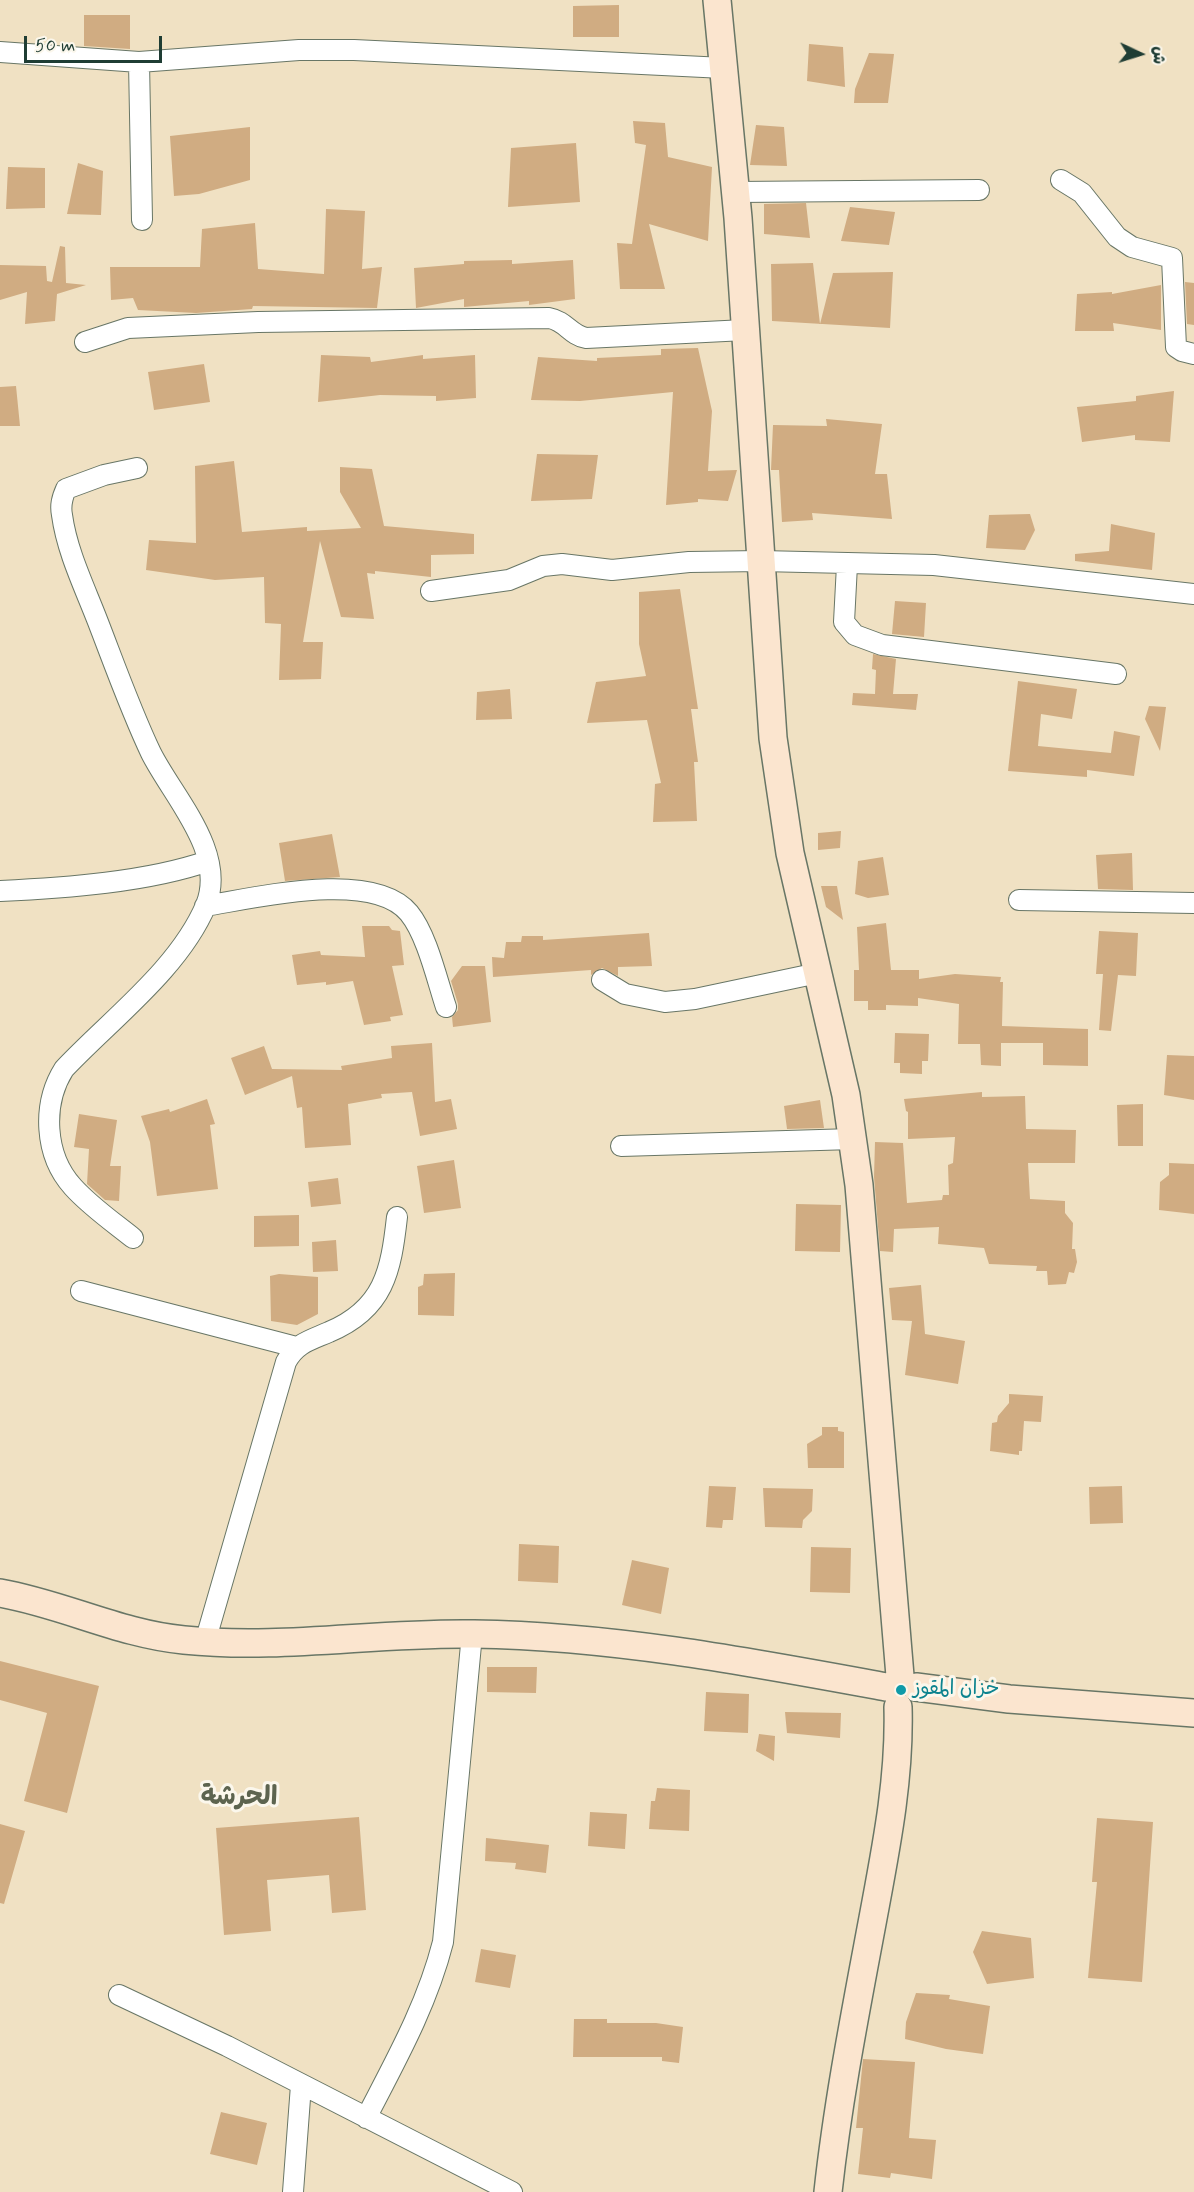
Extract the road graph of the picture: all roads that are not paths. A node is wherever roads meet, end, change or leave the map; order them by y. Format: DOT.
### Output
graph roads {
  1 [pos="717,0"];
  2 [pos="0,52"];
  3 [pos="139,62"];
  4 [pos="724,68"];
  5 [pos="1061,180"];
  6 [pos="979,190"];
  7 [pos="735,192"];
  8 [pos="142,220"];
  9 [pos="745,330"];
  10 [pos="85,342"];
  11 [pos="1194,354"];
  12 [pos="137,468"];
  13 [pos="761,561"];
  14 [pos="847,565"];
  15 [pos="430,591"];
  16 [pos="1194,594"];
  17 [pos="1116,674"];
  18 [pos="208,861"];
  19 [pos="0,891"];
  20 [pos="1019,900"];
  21 [pos="1194,903"];
  22 [pos="206,906"];
  23 [pos="818,973"];
  24 [pos="602,980"];
  25 [pos="446,1007"];
  26 [pos="853,1139"];
  27 [pos="621,1146"];
  28 [pos="397,1218"];
  29 [pos="133,1238"];
  30 [pos="81,1291"];
  31 [pos="296,1347"];
  32 [pos="0,1593"];
  33 [pos="472,1634"];
  34 [pos="206,1642"];
  35 [pos="900,1689"];
  36 [pos="1194,1713"];
  37 [pos="119,1995"];
  38 [pos="301,2085"];
  39 [pos="366,2118"];
  40 [pos="292,2192"];
  41 [pos="512,2192"];
  42 [pos="828,2192"];
  1 -- 4 [label="street"];
  2 -- 3 [label="street"];
  3 -- 4 [label="street"];
  3 -- 8 [label="street"];
  4 -- 7 [label="street"];
  5 -- 11 [label="street"];
  6 -- 7 [label="street"];
  7 -- 9 [label="street"];
  9 -- 10 [label="street"];
  9 -- 13 [label="street"];
  12 -- 18 [label="street"];
  13 -- 14 [label="street"];
  13 -- 15 [label="street"];
  13 -- 23 [label="street"];
  14 -- 16 [label="street"];
  14 -- 17 [label="street"];
  18 -- 19 [label="street"];
  18 -- 22 [label="street"];
  20 -- 21 [label="street"];
  22 -- 25 [label="street"];
  22 -- 29 [label="street"];
  23 -- 24 [label="street"];
  23 -- 26 [label="street"];
  26 -- 27 [label="street"];
  26 -- 35 [label="street"];
  28 -- 31 [label="street"];
  30 -- 31 [label="street"];
  31 -- 34 [label="street"];
  32 -- 34 [label="street"];
  33 -- 34 [label="street"];
  33 -- 35 [label="street"];
  33 -- 39 [label="street"];
  35 -- 36 [label="street"];
  35 -- 42 [label="street"];
  37 -- 38 [label="street"];
  38 -- 39 [label="street"];
  38 -- 40 [label="street"];
  39 -- 41 [label="street"];
}
